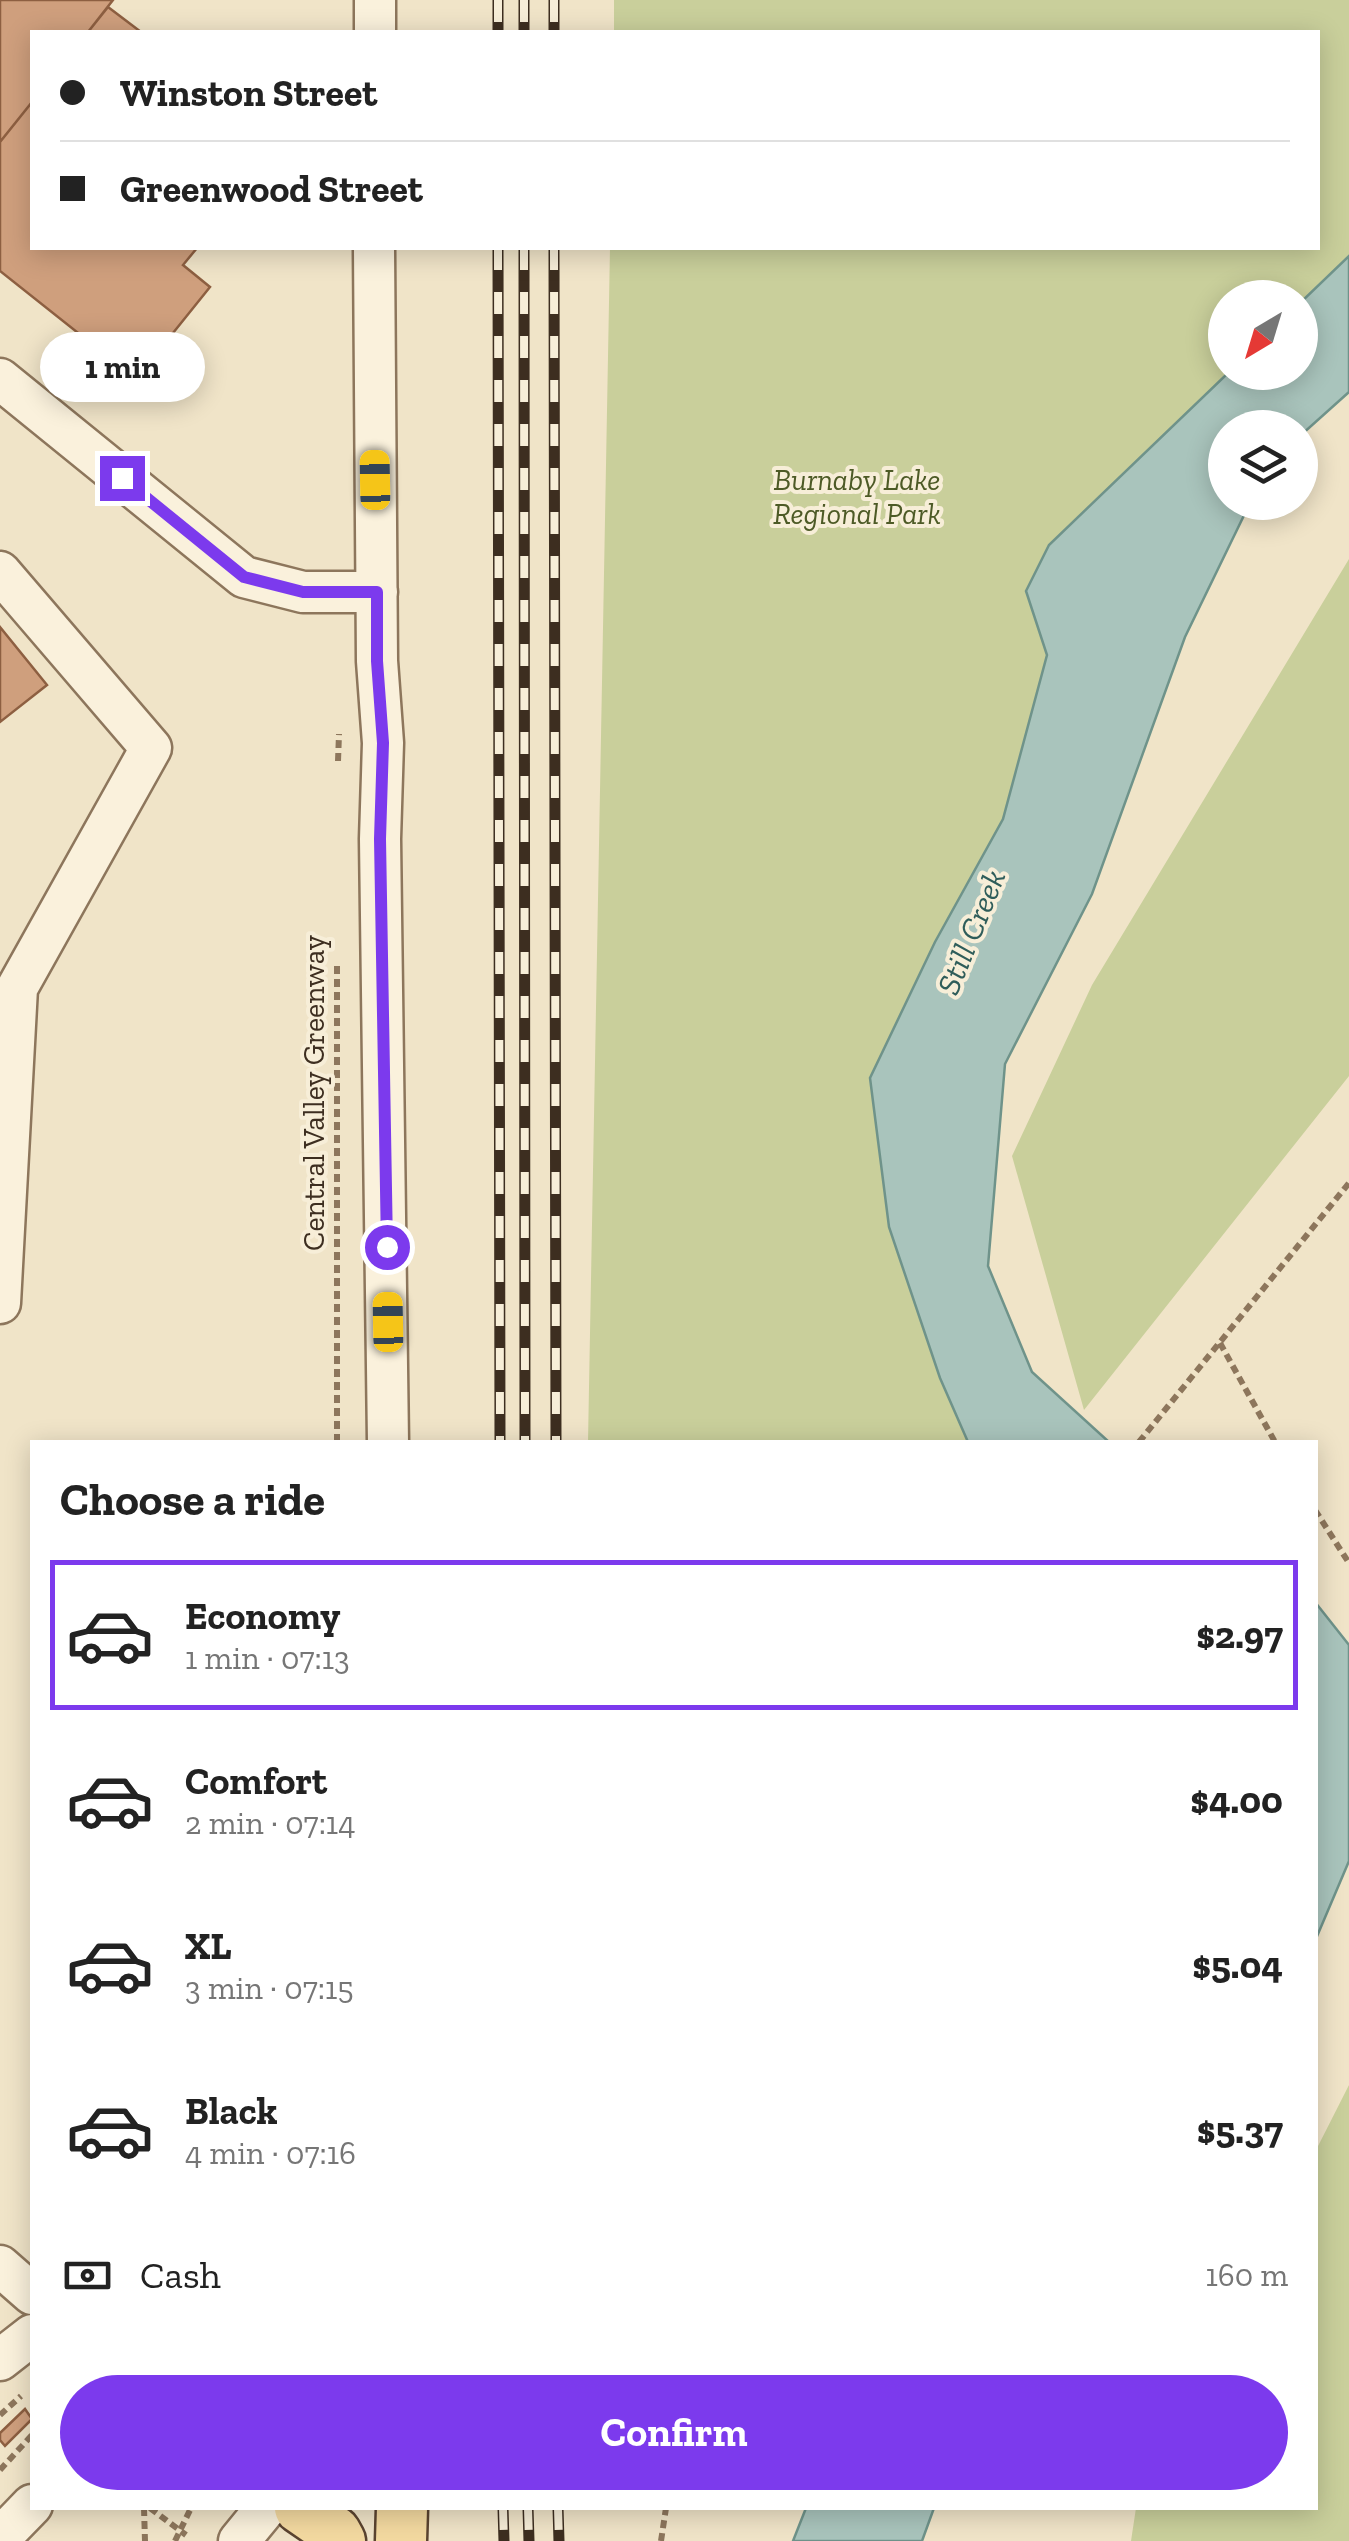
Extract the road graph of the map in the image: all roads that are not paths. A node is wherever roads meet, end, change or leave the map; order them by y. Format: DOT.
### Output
graph roads {
  1 [pos="375,0"];
  2 [pos="374,30"];
  3 [pos="374,250"];
  4 [pos="0,378"];
  5 [pos="0,572"];
  6 [pos="377,592"];
  7 [pos="0,1303"];
  8 [pos="388,1440"];
  9 [pos="0,2266"];
  10 [pos="30,2292"];
  11 [pos="30,2337"];
  12 [pos="0,2360"];
  13 [pos="30,2507"];
  14 [pos="264,2510"];
  15 [pos="402,2510"];
  16 [pos="0,2538"];
  17 [pos="240,2541"];
  18 [pos="401,2541"];
  1 -- 2 [label="street"];
  3 -- 6 [label="street"];
  4 -- 6 [label="street"];
  5 -- 7 [label="street"];
  6 -- 8 [label="street"];
  9 -- 10 [label="street"];
  11 -- 12 [label="street"];
  13 -- 16 [label="street"];
  14 -- 17 [label="street"];
  15 -- 18 [label="main road"];
}
